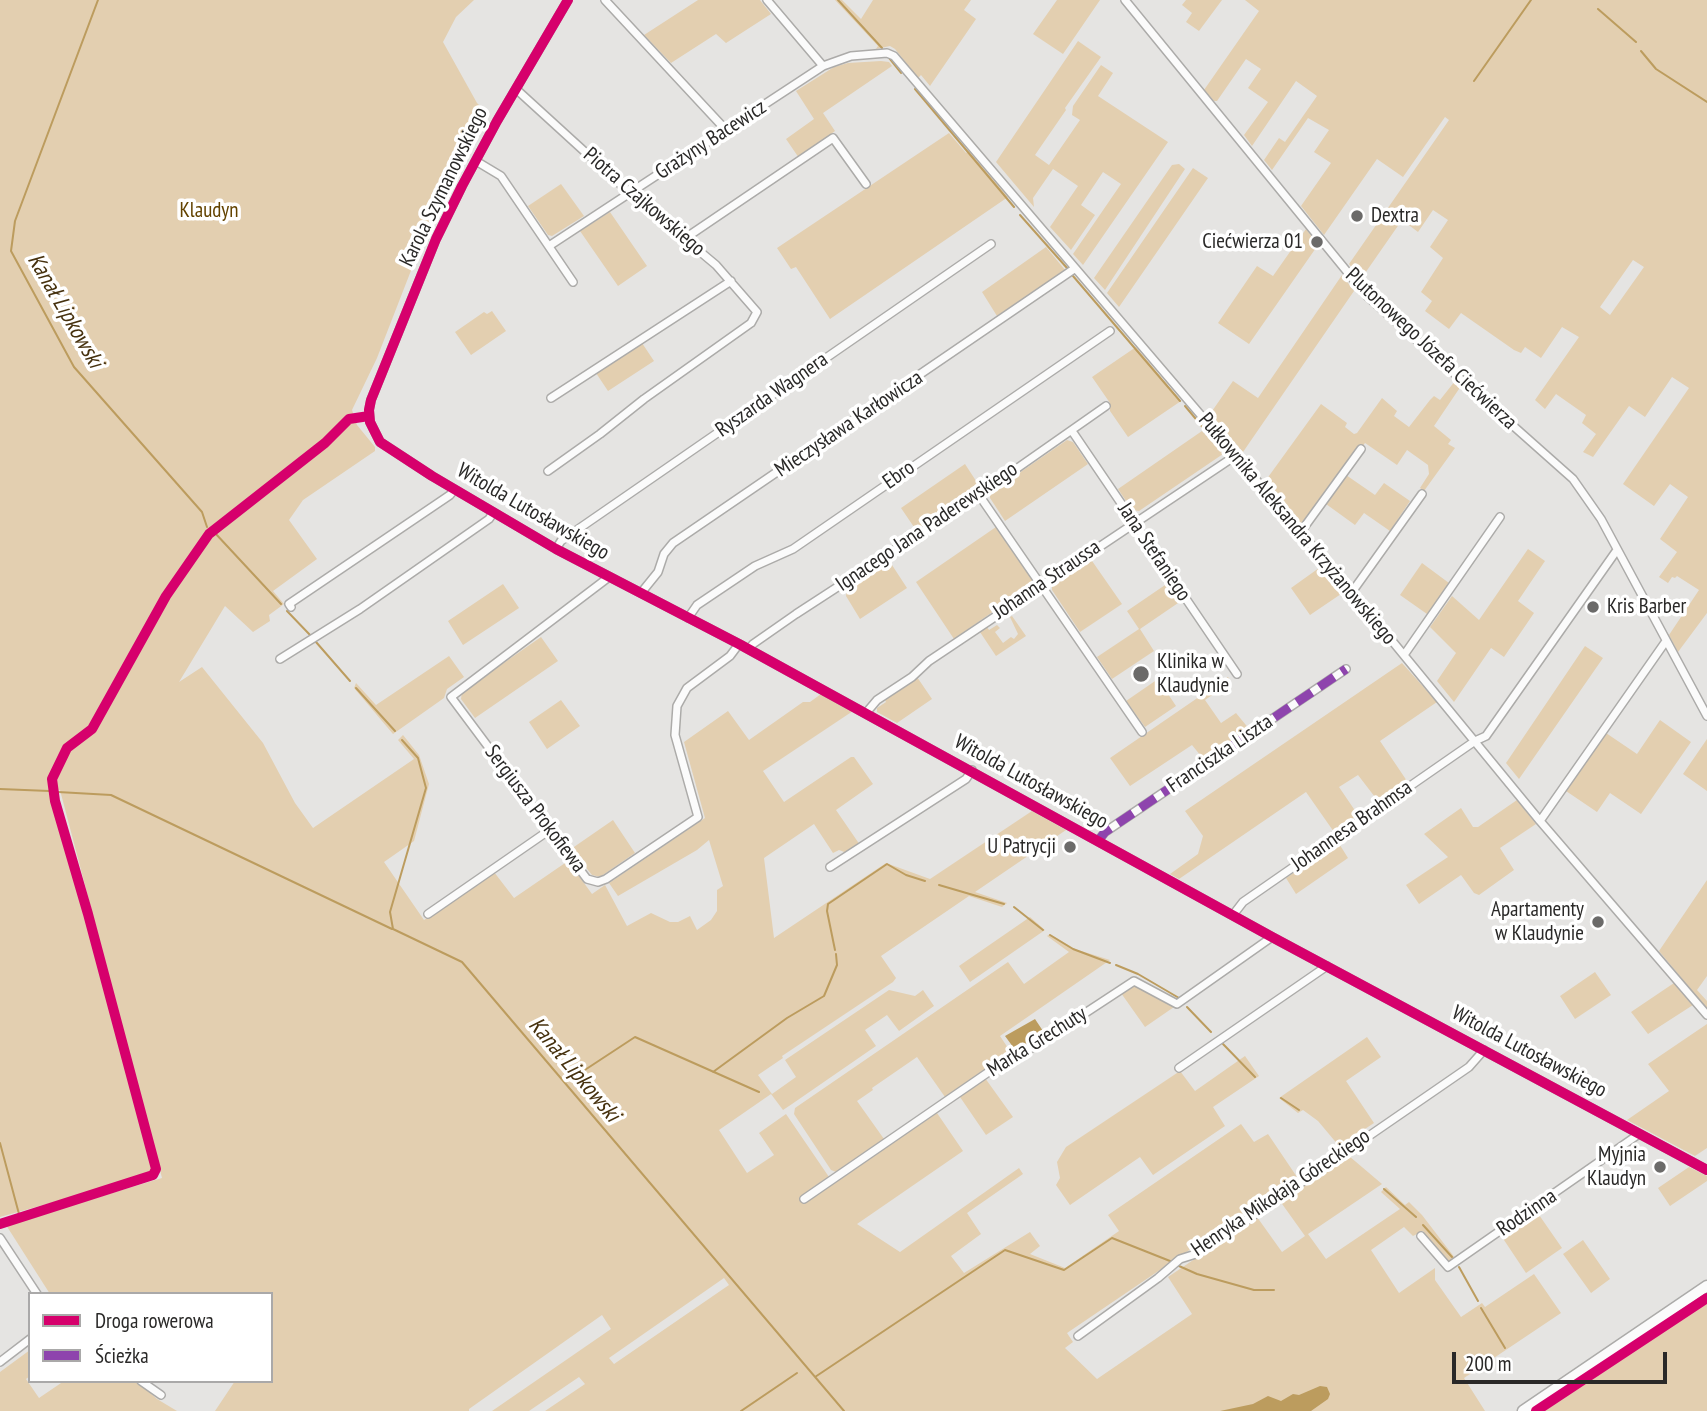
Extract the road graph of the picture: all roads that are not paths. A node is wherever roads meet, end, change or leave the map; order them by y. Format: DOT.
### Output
graph roads {
  1 [pos="568,0"];
  2 [pos="605,0"];
  3 [pos="767,0"];
  4 [pos="1125,0"];
  5 [pos="880,54"];
  6 [pos="823,66"];
  7 [pos="516,89"];
  8 [pos="725,129"];
  9 [pos="475,161"];
  10 [pos="866,184"];
  11 [pos="630,193"];
  12 [pos="684,239"];
  13 [pos="991,244"];
  14 [pos="549,246"];
  15 [pos="1074,269"];
  16 [pos="731,281"];
  17 [pos="573,282"];
  18 [pos="1110,331"];
  19 [pos="551,398"];
  20 [pos="371,400"];
  21 [pos="1106,406"];
  22 [pos="1072,431"];
  23 [pos="1361,449"];
  24 [pos="1235,456"];
  25 [pos="548,471"];
  26 [pos="454,490"];
  27 [pos="1422,494"];
  28 [pos="979,495"];
  29 [pos="493,513"];
  30 [pos="1500,517"];
  31 [pos="1134,522"];
  32 [pos="1300,533"];
  33 [pos="556,549"];
  34 [pos="1617,550"];
  35 [pos="609,577"];
  36 [pos="1041,585"];
  37 [pos="1352,592"];
  38 [pos="641,593"];
  39 [pos="291,607"];
  40 [pos="688,618"];
  41 [pos="1666,641"];
  42 [pos="739,644"];
  43 [pos="749,649"];
  44 [pos="1404,655"];
  45 [pos="280,659"];
  46 [pos="1346,669"];
  47 [pos="1237,674"];
  48 [pos="866,713"];
  49 [pos="1707,716"];
  50 [pos="1142,732"];
  51 [pos="1475,741"];
  52 [pos="972,770"];
  53 [pos="1540,821"];
  54 [pos="551,829"];
  55 [pos="1098,841"];
  56 [pos="830,867"];
  57 [pos="428,914"];
  58 [pos="1233,915"];
  59 [pos="1272,937"];
  60 [pos="1327,966"];
  61 [pos="1707,1015"];
  62 [pos="1484,1050"];
  63 [pos="1179,1068"];
  64 [pos="1640,1134"];
  65 [pos="1707,1170"];
  66 [pos="804,1199"];
  67 [pos="1421,1236"];
  68 [pos="0,1238"];
  69 [pos="1707,1286"];
  70 [pos="36,1292"];
  71 [pos="1078,1336"];
  72 [pos="28,1341"];
  73 [pos="0,1362"];
  74 [pos="144,1383"];
  75 [pos="161,1395"];
  76 [pos="1523,1411"];
  1 -- 7 [label="street, Karola Szymanowskiego"];
  2 -- 8 [label="street"];
  3 -- 6 [label="street"];
  4 -- 34 [label="street, Plutonowego Józefa Ciećwierza"];
  5 -- 6 [label="street, Grażyny Bacewicz"];
  5 -- 15 [label="street, Pułkownika Aleksandra Krzyżanowskiego"];
  6 -- 8 [label="street, Grażyny Bacewicz"];
  7 -- 9 [label="street, Karola Szymanowskiego"];
  7 -- 11 [label="street, Piotra Czajkowskiego"];
  8 -- 11 [label="street, Grażyny Bacewicz"];
  9 -- 14 [label="street"];
  9 -- 20 [label="street, Karola Szymanowskiego"];
  10 -- 12 [label="street"];
  11 -- 12 [label="street, Piotra Czajkowskiego"];
  11 -- 14 [label="street, Grażyny Bacewicz"];
  12 -- 16 [label="street, Piotra Czajkowskiego"];
  13 -- 33 [label="street, Ryszarda Wagnera"];
  14 -- 17 [label="street"];
  15 -- 24 [label="street, Pułkownika Aleksandra Krzyżanowskiego"];
  15 -- 38 [label="street, Mieczysława Karłowicza"];
  16 -- 19 [label="street"];
  16 -- 25 [label="street, Piotra Czajkowskiego"];
  18 -- 40 [label="street, Ebro"];
  20 -- 26 [label="street, Witolda Lutosławskiego"];
  21 -- 22 [label="street, Ignacego Jana Paderewskiego"];
  22 -- 28 [label="street, Ignacego Jana Paderewskiego"];
  22 -- 31 [label="street, Jana Stefaniego"];
  23 -- 32 [label="street"];
  24 -- 31 [label="street, Johanna Straussa"];
  24 -- 32 [label="street, Pułkownika Aleksandra Krzyżanowskiego"];
  26 -- 29 [label="street, Witolda Lutosławskiego"];
  26 -- 39 [label="street"];
  27 -- 37 [label="street"];
  28 -- 36 [label="street"];
  28 -- 43 [label="street, Ignacego Jana Paderewskiego"];
  29 -- 33 [label="street, Witolda Lutosławskiego"];
  29 -- 45 [label="street"];
  30 -- 44 [label="street"];
  31 -- 36 [label="street, Johanna Straussa"];
  31 -- 47 [label="street, Jana Stefaniego"];
  32 -- 37 [label="street, Pułkownika Aleksandra Krzyżanowskiego"];
  33 -- 35 [label="street, Witolda Lutosławskiego"];
  34 -- 41 [label="street, Plutonowego Józefa Ciećwierza"];
  34 -- 51 [label="street, Johannesa Brahmsa"];
  35 -- 38 [label="street, Witolda Lutosławskiego"];
  35 -- 54 [label="street, Sergiusza Prokofiewa"];
  36 -- 48 [label="street, Johanna Straussa"];
  36 -- 50 [label="street"];
  37 -- 44 [label="street, Pułkownika Aleksandra Krzyżanowskiego"];
  38 -- 40 [label="street, Witolda Lutosławskiego"];
  40 -- 42 [label="street, Witolda Lutosławskiego"];
  41 -- 49 [label="street, Plutonowego Józefa Ciećwierza"];
  41 -- 53 [label="street"];
  42 -- 43 [label="street, Witolda Lutosławskiego"];
  42 -- 54 [label="street, Sergiusza Prokofiewa"];
  43 -- 48 [label="street, Witolda Lutosławskiego"];
  44 -- 51 [label="street, Pułkownika Aleksandra Krzyżanowskiego"];
  46 -- 55 [label="street, Franciszka Liszta"];
  48 -- 52 [label="street, Witolda Lutosławskiego"];
  51 -- 53 [label="street, Pułkownika Aleksandra Krzyżanowskiego"];
  51 -- 58 [label="street, Johannesa Brahmsa"];
  52 -- 55 [label="street, Witolda Lutosławskiego"];
  52 -- 56 [label="street"];
  53 -- 61 [label="street, Pułkownika Aleksandra Krzyżanowskiego"];
  54 -- 57 [label="street"];
  55 -- 58 [label="street, Witolda Lutosławskiego"];
  58 -- 59 [label="street, Witolda Lutosławskiego"];
  59 -- 60 [label="street, Witolda Lutosławskiego"];
  59 -- 66 [label="street, Marka Grechuty"];
  60 -- 62 [label="street, Witolda Lutosławskiego"];
  60 -- 63 [label="street"];
  62 -- 64 [label="street, Witolda Lutosławskiego"];
  62 -- 71 [label="street, Henryka Mikołaja Góreckiego"];
  64 -- 65 [label="street, Witolda Lutosławskiego"];
  64 -- 67 [label="street, Rodzinna"];
  68 -- 70 [label="street"];
  69 -- 76 [label="main road"];
  72 -- 73 [label="street"];
  74 -- 75 [label="street"];
}
